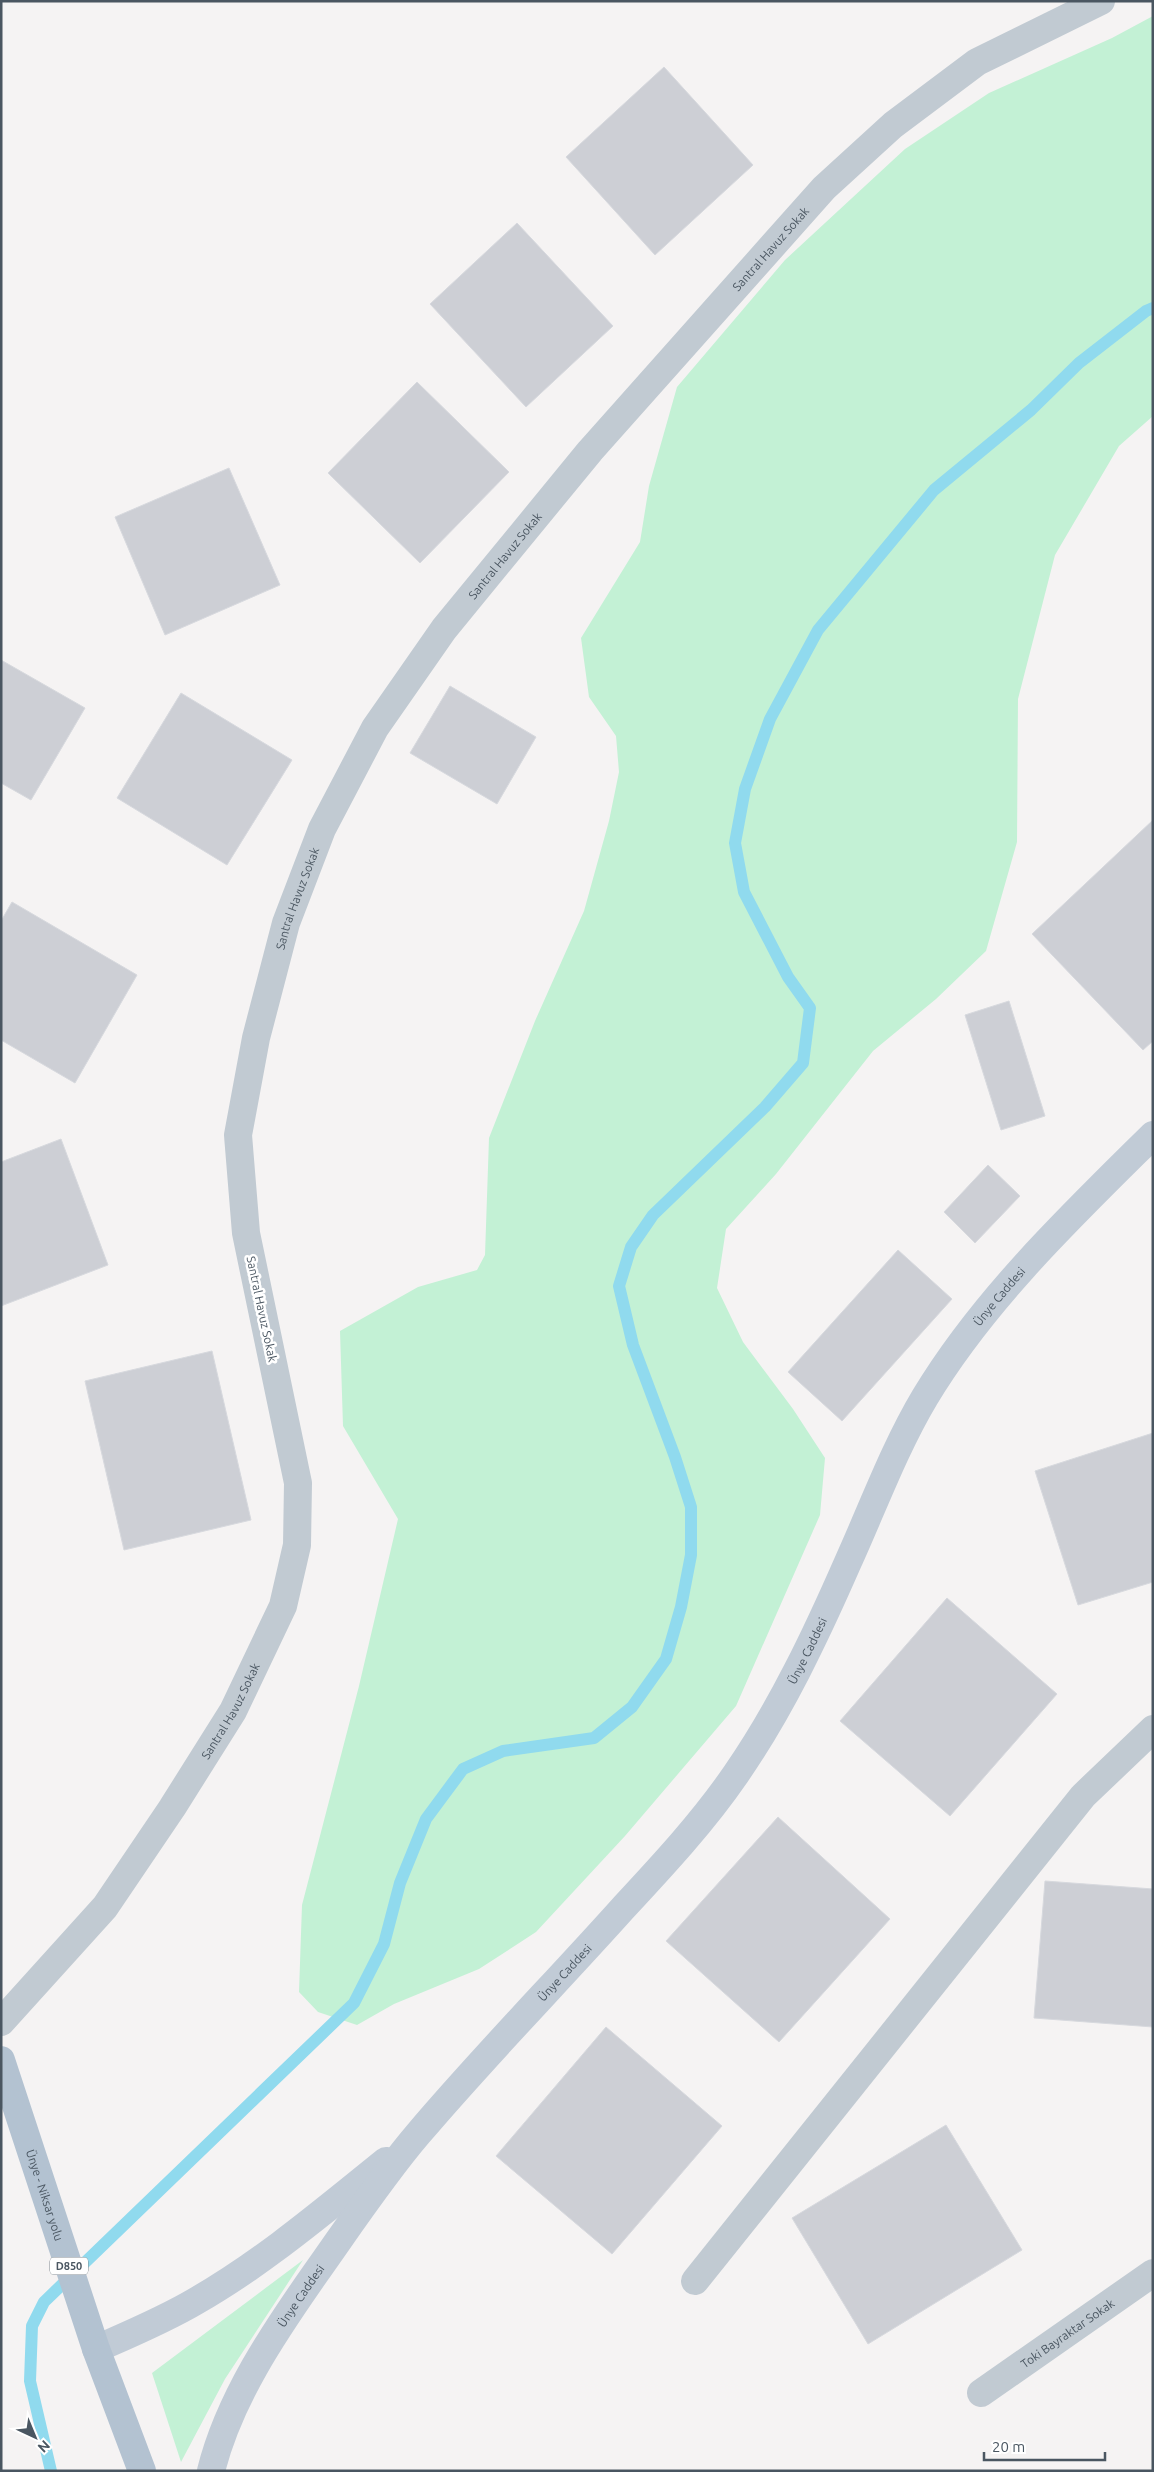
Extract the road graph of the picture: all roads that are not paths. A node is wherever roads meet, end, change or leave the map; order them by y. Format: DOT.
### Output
graph roads {
  1 [pos="1101,1"];
  2 [pos="1153,1136"];
  3 [pos="1153,1730"];
  4 [pos="1,2022"];
  5 [pos="1,2060"];
  6 [pos="416,2136"];
  7 [pos="1153,2273"];
  8 [pos="695,2281"];
  9 [pos="96,2349"];
  10 [pos="981,2393"];
  11 [pos="142,2471"];
  12 [pos="211,2471"];
  1 -- 4 [label="street, Santral Havuz Sokak"];
  2 -- 6 [label="main road, Ünye Caddesi"];
  3 -- 8 [label="street"];
  5 -- 9 [label="main road, Ünye - Niksar yolu / D850"];
  6 -- 9 [label="main road, Ünye Caddesi"];
  6 -- 12 [label="main road, Ünye Caddesi"];
  7 -- 10 [label="street, Toki Bayraktar Sokak"];
  9 -- 11 [label="main road, Ünye - Niksar yolu / D850"];
}
